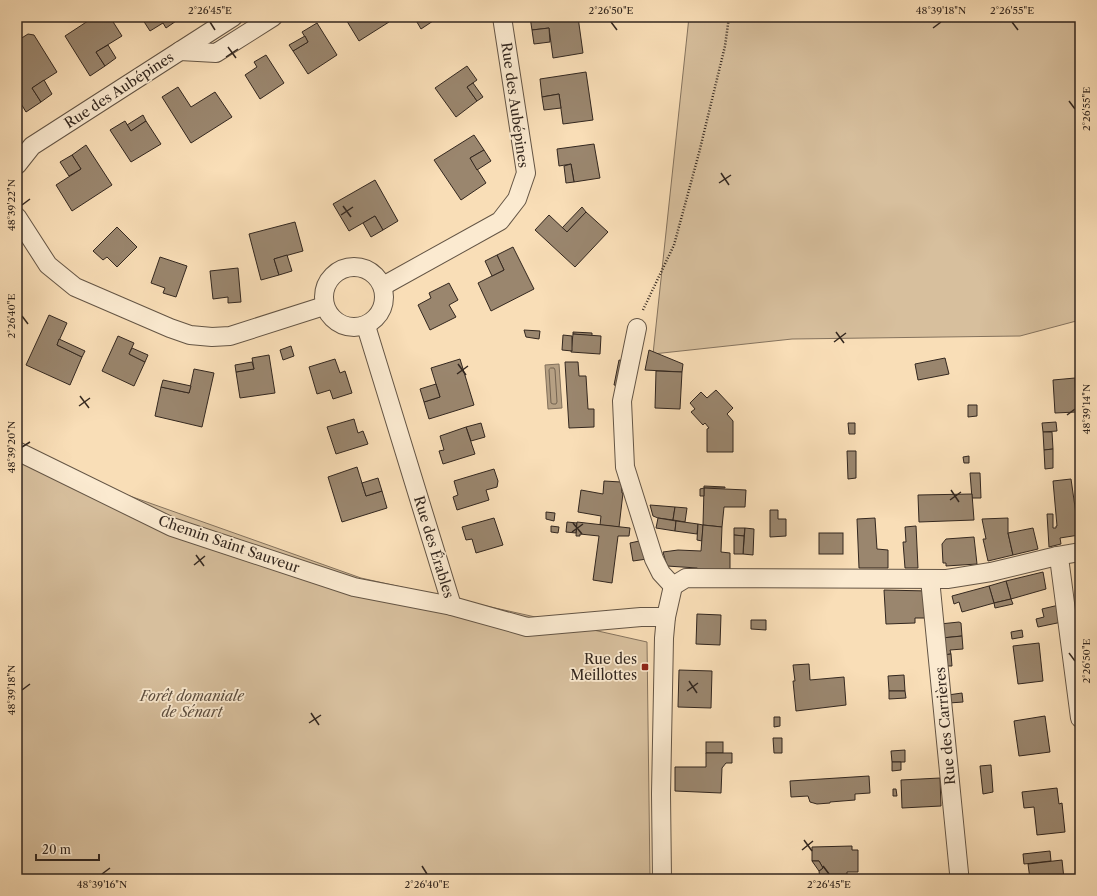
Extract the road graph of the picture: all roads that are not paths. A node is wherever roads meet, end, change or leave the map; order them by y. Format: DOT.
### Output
graph roads {
  1 [pos="233,17"];
  2 [pos="273,17"];
  3 [pos="502,17"];
  4 [pos="180,52"];
  5 [pos="17,165"];
  6 [pos="17,217"];
  7 [pos="383,286"];
  8 [pos="324,306"];
  9 [pos="366,326"];
  10 [pos="637,328"];
  11 [pos="17,451"];
  12 [pos="1080,552"];
  13 [pos="1057,556"];
  14 [pos="930,579"];
  15 [pos="673,586"];
  16 [pos="452,606"];
  17 [pos="666,617"];
  18 [pos="1080,718"];
  19 [pos="959,873"];
  20 [pos="662,879"];
  1 -- 4 [label="street"];
  2 -- 4 [label="street, Rue des Aubépines"];
  3 -- 7 [label="street, Rue des Aubépines"];
  4 -- 5 [label="street, Rue des Aubépines"];
  6 -- 8 [label="street"];
  7 -- 8 [label="street"];
  7 -- 9 [label="street"];
  8 -- 9 [label="street"];
  9 -- 16 [label="street, Rue des Érables"];
  10 -- 15 [label="street"];
  11 -- 16 [label="street, Chemin Saint Sauveur"];
  12 -- 13 [label="street"];
  13 -- 14 [label="street"];
  13 -- 18 [label="street"];
  14 -- 15 [label="street"];
  14 -- 19 [label="street, Rue des Carrières"];
  15 -- 17 [label="street"];
  16 -- 17 [label="street, Rue des Érables"];
  17 -- 20 [label="street"];
}
